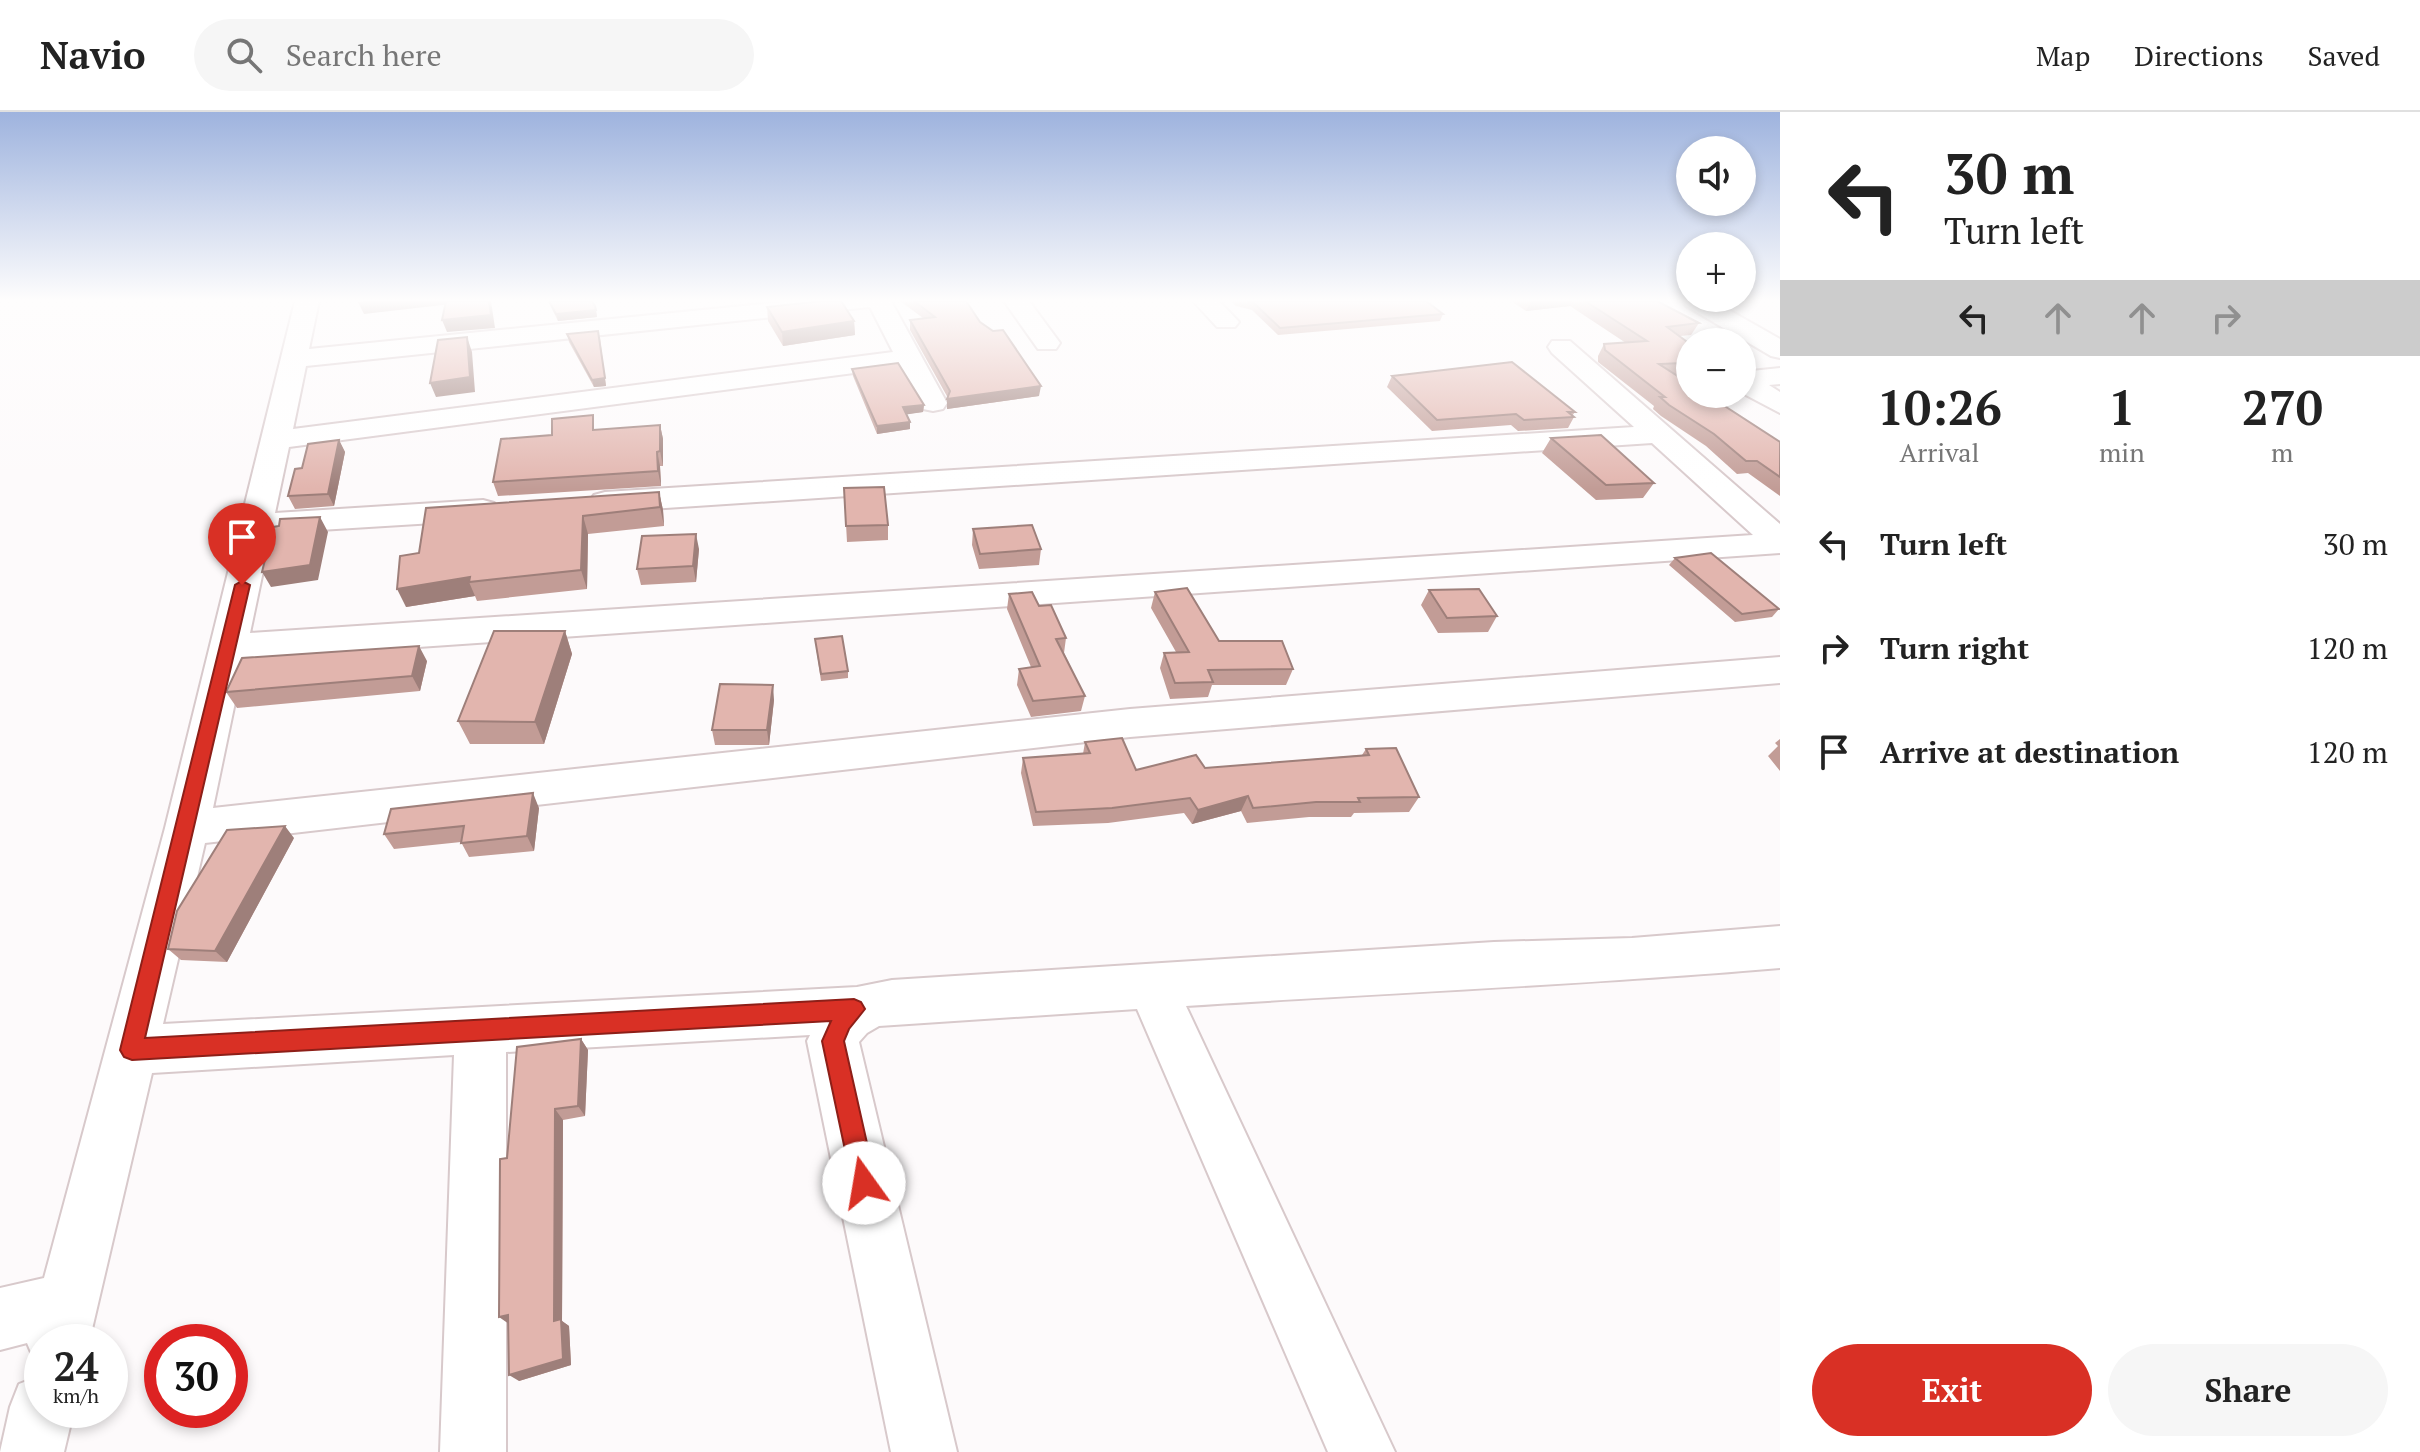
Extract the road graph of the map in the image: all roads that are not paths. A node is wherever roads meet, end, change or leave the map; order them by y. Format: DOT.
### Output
graph roads {
  1 [pos="293,364"];
  2 [pos="866,364"];
  3 [pos="912,364"];
  4 [pos="1580,364"];
  5 [pos="1780,376"];
  6 [pos="933,403"];
  7 [pos="1780,404"];
  8 [pos="1660,434"];
  9 [pos="275,440"];
  10 [pos="575,504"];
  11 [pos="511,508"];
  12 [pos="256,524"];
  13 [pos="1780,542"];
  14 [pos="229,647"];
  15 [pos="1780,670"];
  16 [pos="187,828"];
  17 [pos="1780,947"];
  18 [pos="1152,987"];
  19 [pos="854,1009"];
  20 [pos="480,1030"];
  21 [pos="132,1050"];
  22 [pos="0,1319"];
  23 [pos="64,1322"];
  24 [pos="37,1428"];
  25 [pos="31,1452"];
  26 [pos="473,1452"];
  27 [pos="924,1452"];
  28 [pos="1362,1452"];
  1 -- 9 [label="street"];
  2 -- 9 [label="street"];
  3 -- 6 [label="street"];
  4 -- 8 [label="street"];
  5 -- 7 [label="street"];
  8 -- 10 [label="street"];
  8 -- 13 [label="street"];
  9 -- 12 [label="street"];
  11 -- 12 [label="street"];
  12 -- 14 [label="street"];
  13 -- 14 [label="street"];
  14 -- 16 [label="street"];
  15 -- 16 [label="street"];
  16 -- 21 [label="street"];
  17 -- 18 [label="street"];
  18 -- 19 [label="street"];
  18 -- 28 [label="street"];
  19 -- 20 [label="street"];
  19 -- 27 [label="street"];
  20 -- 21 [label="street"];
  20 -- 26 [label="street"];
  21 -- 23 [label="street"];
  22 -- 23 [label="street"];
  24 -- 25 [label="street"];
}
